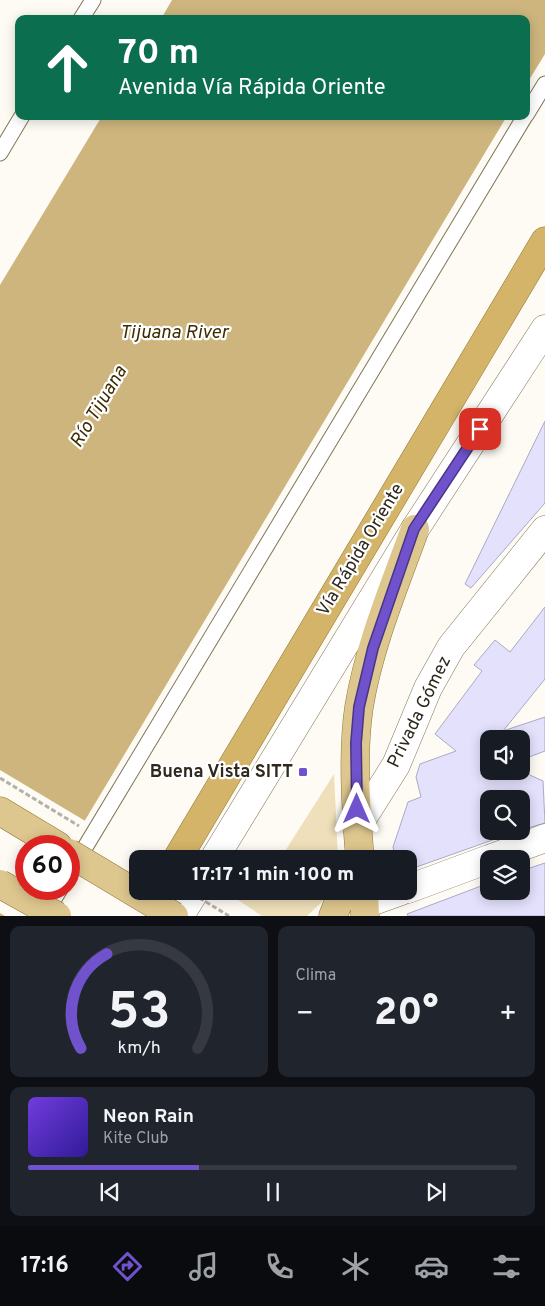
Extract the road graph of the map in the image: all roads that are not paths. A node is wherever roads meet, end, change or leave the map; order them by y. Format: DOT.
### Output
graph roads {
  1 [pos="93,0"];
  2 [pos="84,15"];
  3 [pos="545,84"];
  4 [pos="530,109"];
  5 [pos="20,120"];
  6 [pos="524,120"];
  7 [pos="0,153"];
  8 [pos="545,241"];
  9 [pos="545,329"];
  10 [pos="414,529"];
  11 [pos="545,530"];
  12 [pos="0,811"];
  13 [pos="357,827"];
  14 [pos="40,835"];
  15 [pos="545,838"];
  16 [pos="182,850"];
  17 [pos="219,850"];
  18 [pos="353,850"];
  19 [pos="359,850"];
  20 [pos="513,850"];
  21 [pos="80,856"];
  22 [pos="80,860"];
  23 [pos="480,862"];
  24 [pos="0,884"];
  25 [pos="417,886"];
  26 [pos="53,900"];
  27 [pos="152,900"];
  28 [pos="190,900"];
  29 [pos="359,901"];
  30 [pos="43,916"];
  31 [pos="57,916"];
  32 [pos="142,916"];
  33 [pos="174,916"];
  34 [pos="180,916"];
  35 [pos="332,916"];
  1 -- 2 [label="lane"];
  3 -- 4 [label="lane"];
  5 -- 7 [label="lane"];
  6 -- 21 [label="lane"];
  8 -- 16 [label="highway, Vía Rápida Oriente"];
  9 -- 10 [label="main road"];
  10 -- 13 [label="main road"];
  10 -- 17 [label="main road"];
  11 -- 13 [label="main road, Privada Gómez"];
  12 -- 14 [label="main road"];
  13 -- 18 [label="main road"];
  13 -- 19 [label="main road"];
  15 -- 20 [label="main road"];
  22 -- 33 [label="main road, bridge"];
  23 -- 25 [label="main road"];
  24 -- 31 [label="main road, bridge"];
  26 -- 30 [label="lane"];
  27 -- 32 [label="highway"];
  28 -- 34 [label="main road"];
  29 -- 35 [label="main road"];
}
